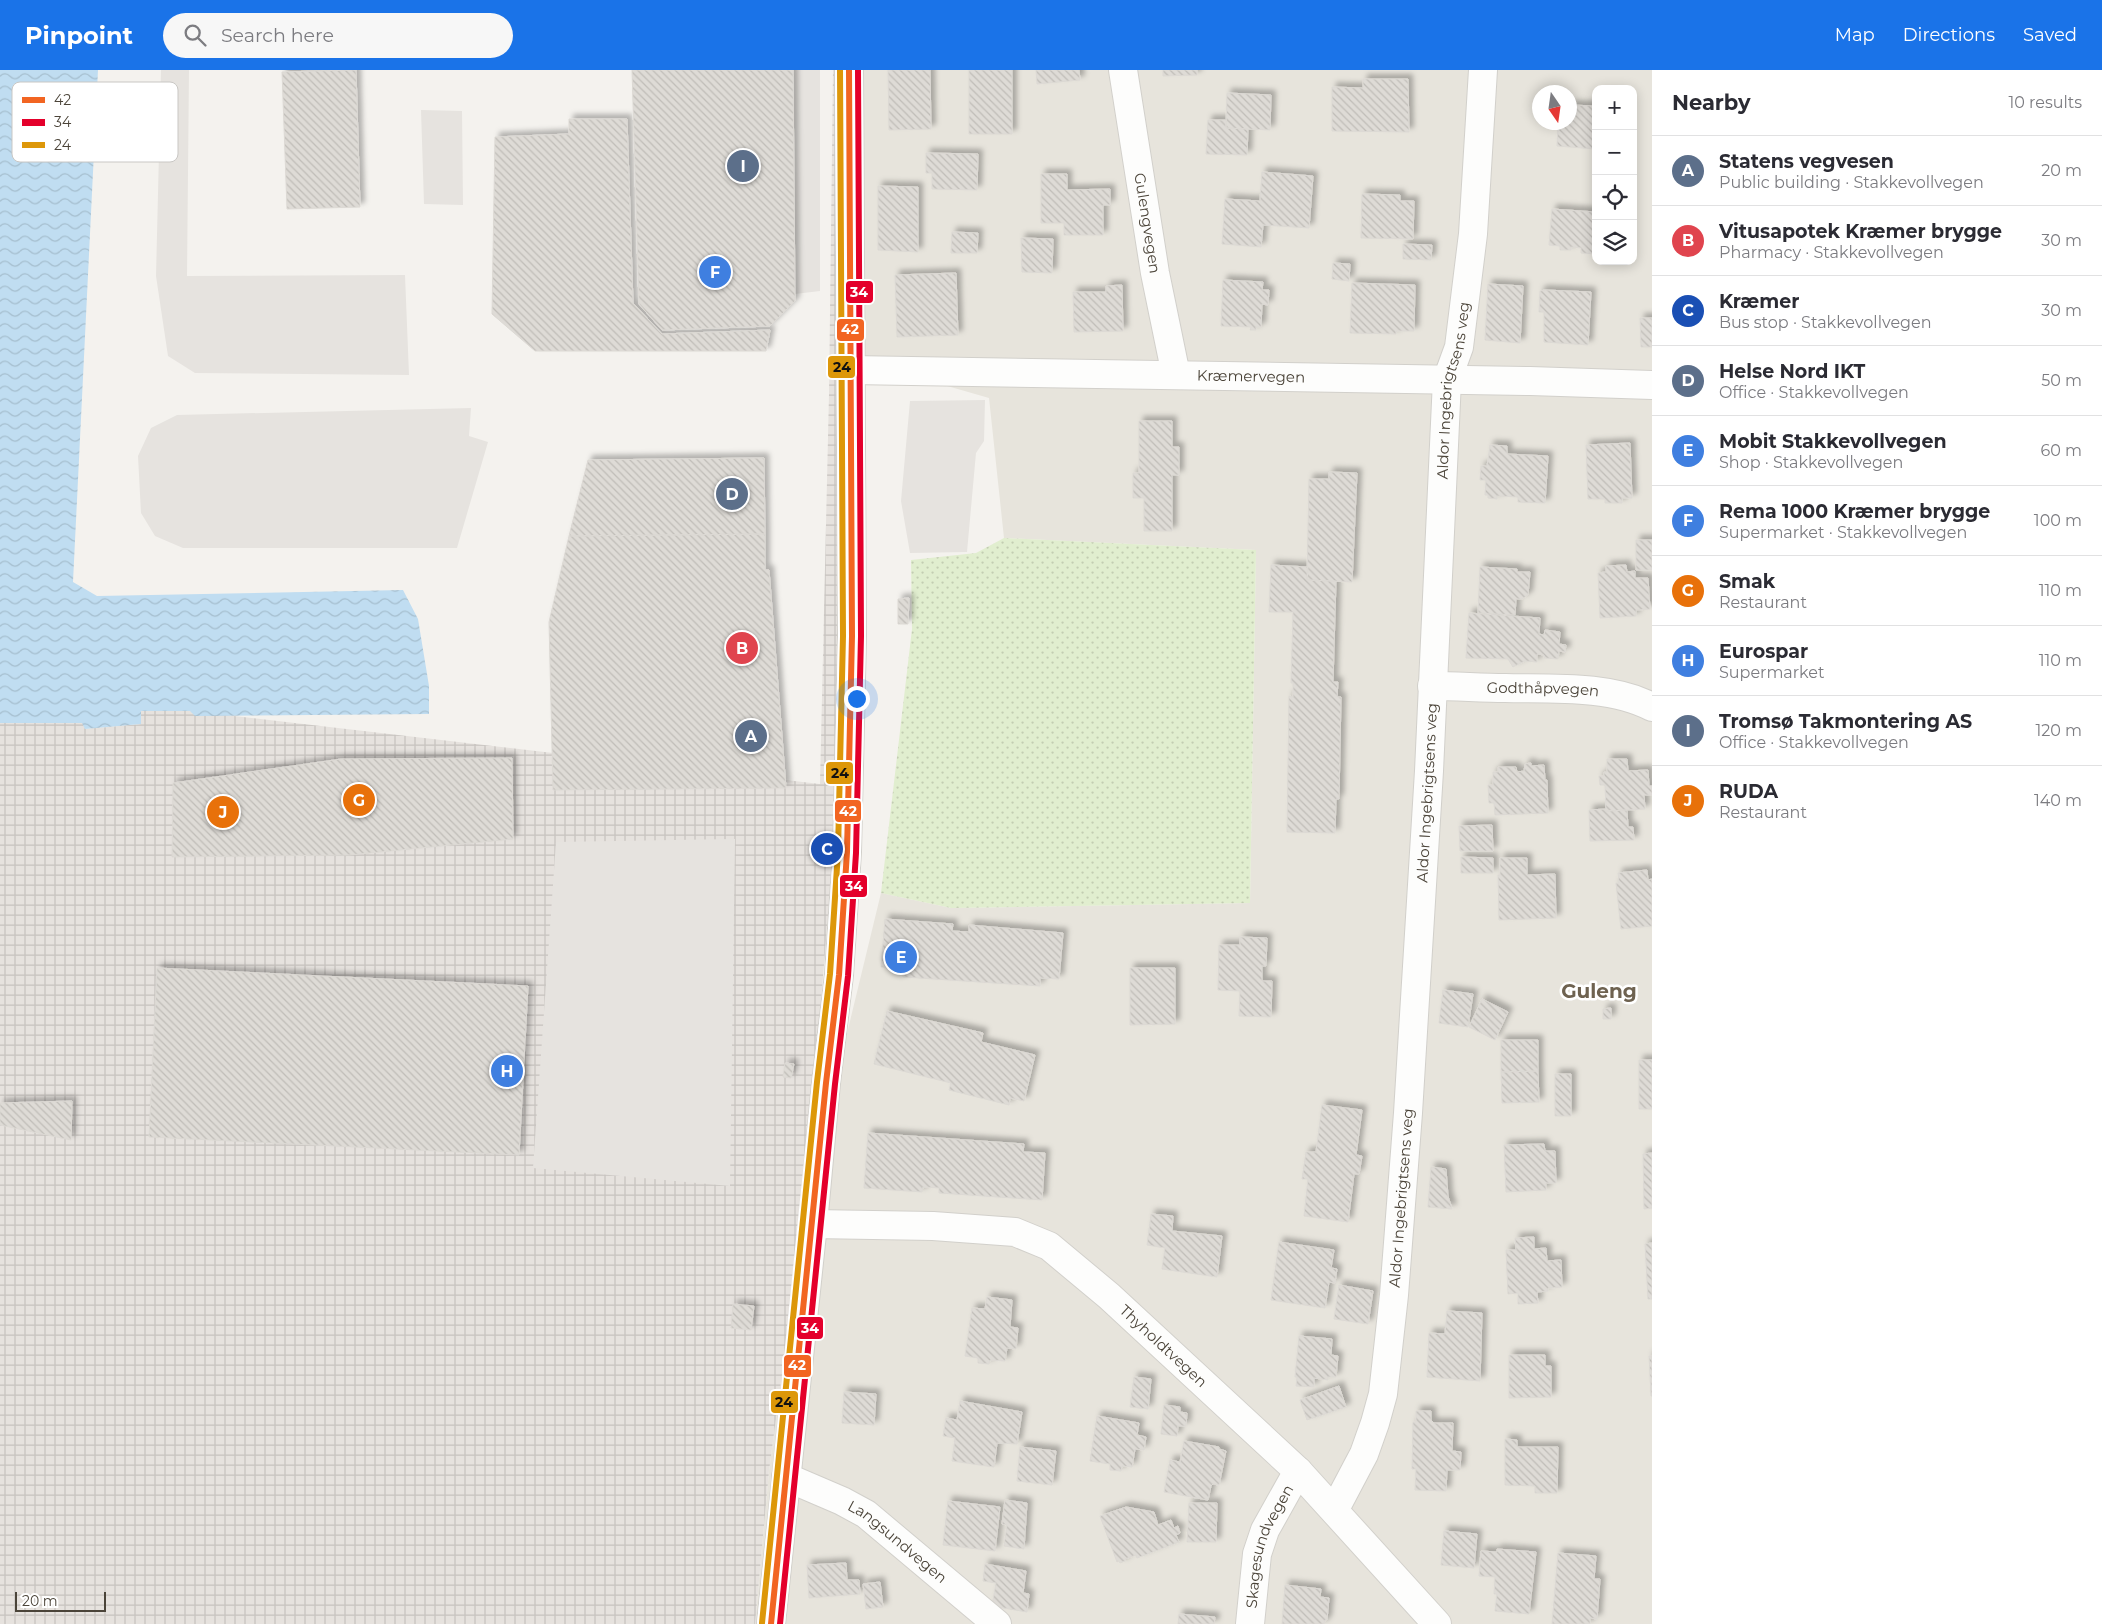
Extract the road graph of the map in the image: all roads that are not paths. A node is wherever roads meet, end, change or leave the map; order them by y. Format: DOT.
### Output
graph roads {
  1 [pos="848,70"];
  2 [pos="1123,70"];
  3 [pos="1483,70"];
  4 [pos="850,370"];
  5 [pos="1176,375"];
  6 [pos="1447,380"];
  7 [pos="1652,385"];
  8 [pos="1432,686"];
  9 [pos="1652,707"];
  10 [pos="814,1224"];
  11 [pos="1298,1471"];
  12 [pos="786,1477"];
  13 [pos="1335,1509"];
  14 [pos="771,1624"];
  15 [pos="997,1624"];
  16 [pos="1250,1624"];
  17 [pos="1437,1624"];
  1 -- 4 [label="street"];
  2 -- 5 [label="street, Gulengvegen"];
  3 -- 6 [label="street, Aldor Ingebrigtsens veg"];
  4 -- 5 [label="street, Kræmervegen"];
  4 -- 10 [label="street"];
  5 -- 6 [label="street, Kræmervegen"];
  6 -- 7 [label="street, Kræmervegen"];
  6 -- 8 [label="street, Aldor Ingebrigtsens veg"];
  8 -- 9 [label="street, Godthåpvegen"];
  8 -- 13 [label="street, Aldor Ingebrigtsens veg"];
  10 -- 11 [label="street, Thyholdtvegen"];
  10 -- 12 [label="street"];
  11 -- 13 [label="street, Thyholdtvegen"];
  11 -- 16 [label="street, Skagesundvegen"];
  12 -- 14 [label="street"];
  12 -- 15 [label="street, Langsundvegen"];
  13 -- 17 [label="street, Thyholdtvegen"];
}
